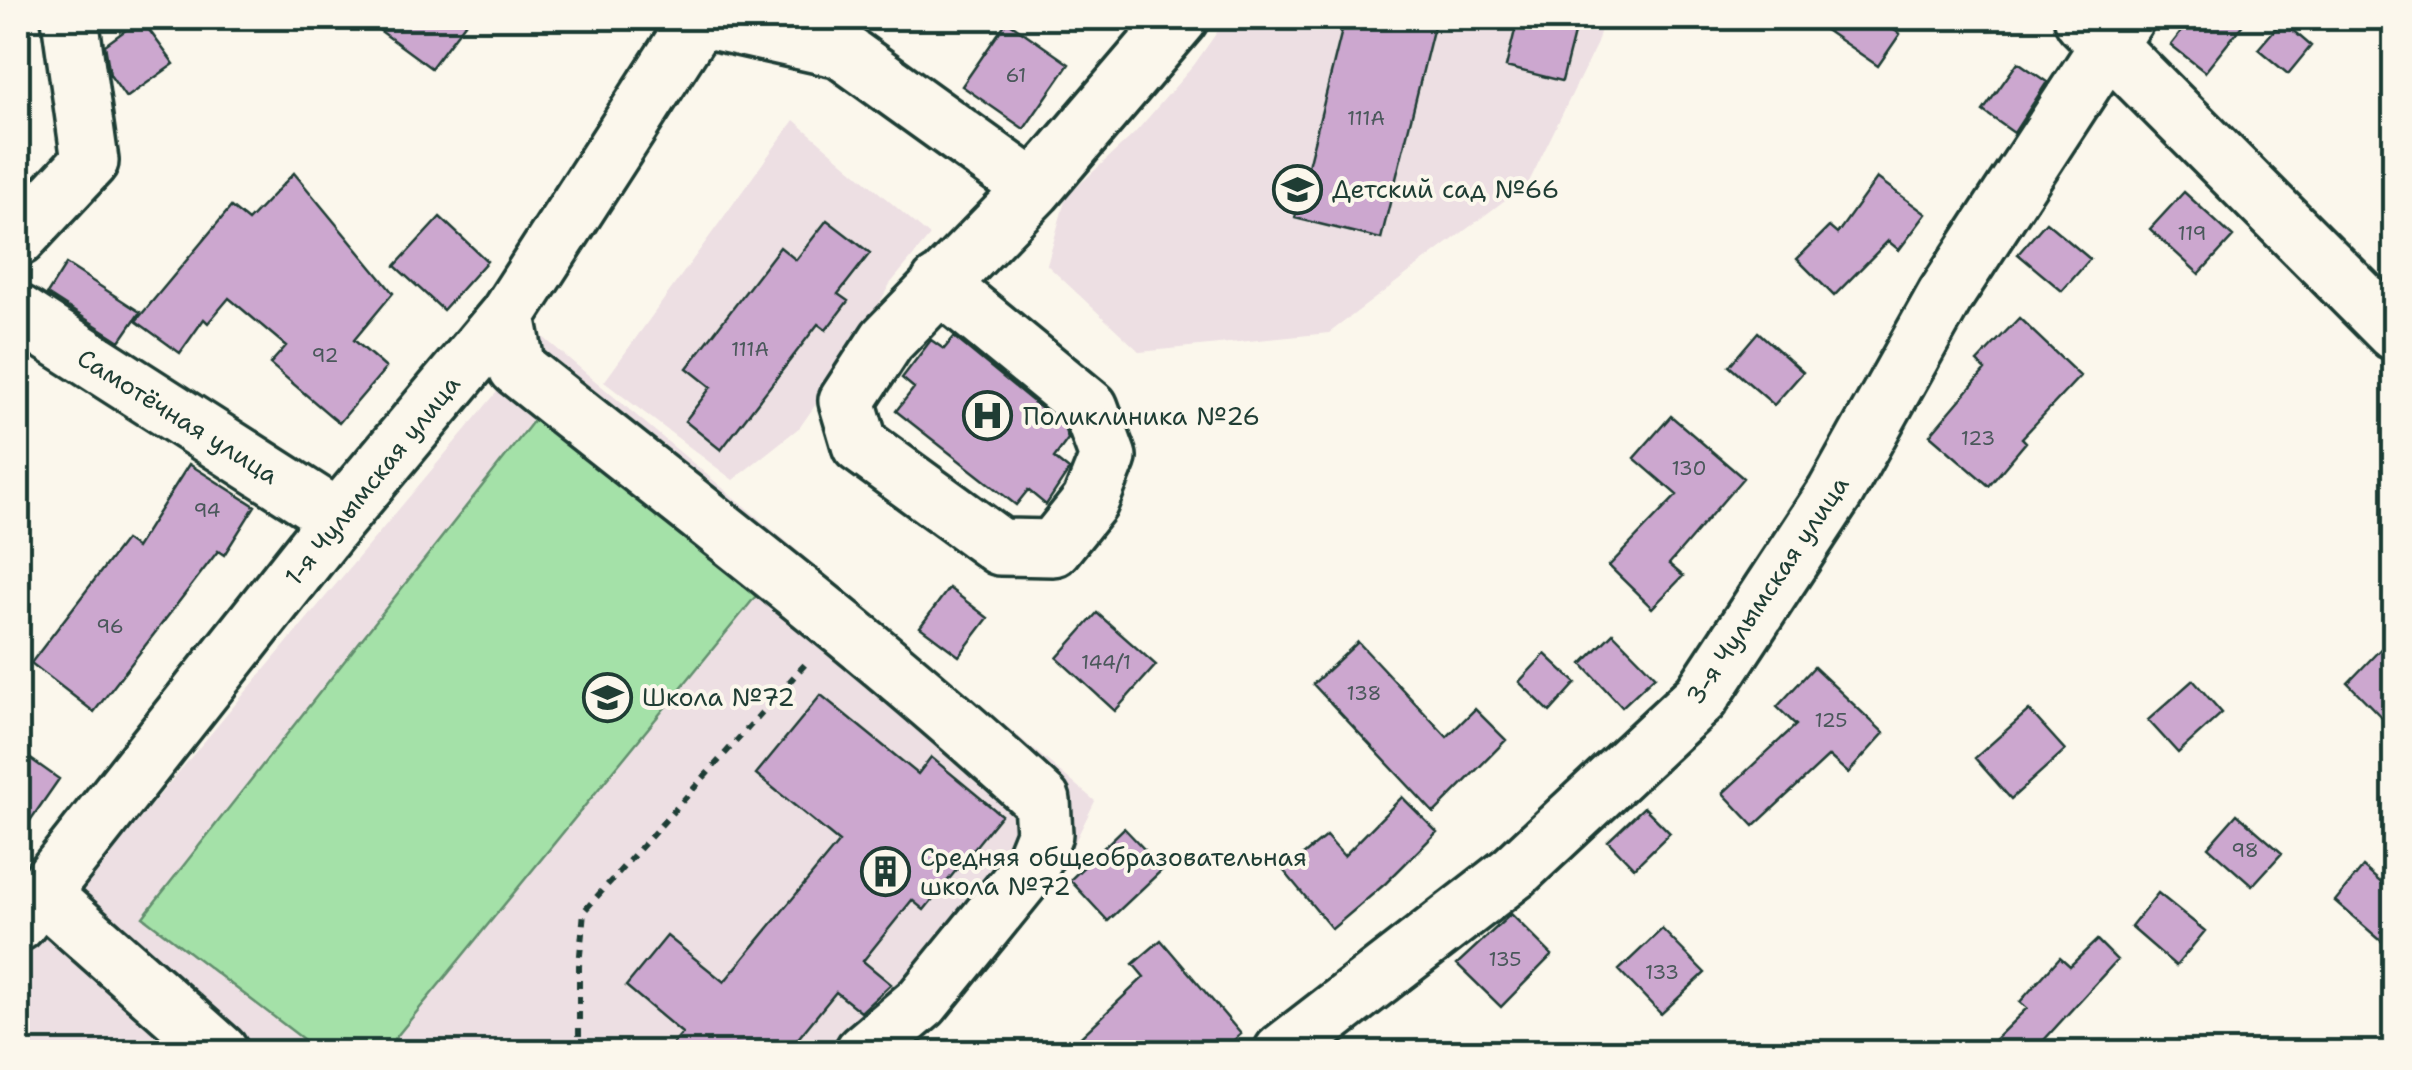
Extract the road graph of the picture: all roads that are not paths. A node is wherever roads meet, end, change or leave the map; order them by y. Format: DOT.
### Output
graph roads {
  1 [pos="70,18"];
  2 [pos="698,18"];
  3 [pos="1180,18"];
  4 [pos="2104,26"];
  5 [pos="1034,189"];
  6 [pos="18,238"];
  7 [pos="939,284"];
  8 [pos="18,313"];
  9 [pos="507,316"];
  10 [pos="2394,332"];
  11 [pos="338,518"];
  12 [pos="30,908"];
  13 [pos="220,1052"];
  14 [pos="863,1052"];
  15 [pos="1282,1052"];
  1 -- 6 [label="street"];
  2 -- 5 [label="street"];
  2 -- 9 [label="street, 1-я Чулымская улица"];
  3 -- 5 [label="street"];
  4 -- 10 [label="street"];
  4 -- 15 [label="street, 3-я Чулымская улица"];
  5 -- 7 [label="street"];
  7 -- 7 [label="street"];
  8 -- 11 [label="street, Самотёчная улица"];
  9 -- 11 [label="street, 1-я Чулымская улица"];
  9 -- 14 [label="street"];
  11 -- 12 [label="street, 1-я Чулымская улица"];
  12 -- 13 [label="street"];
}
